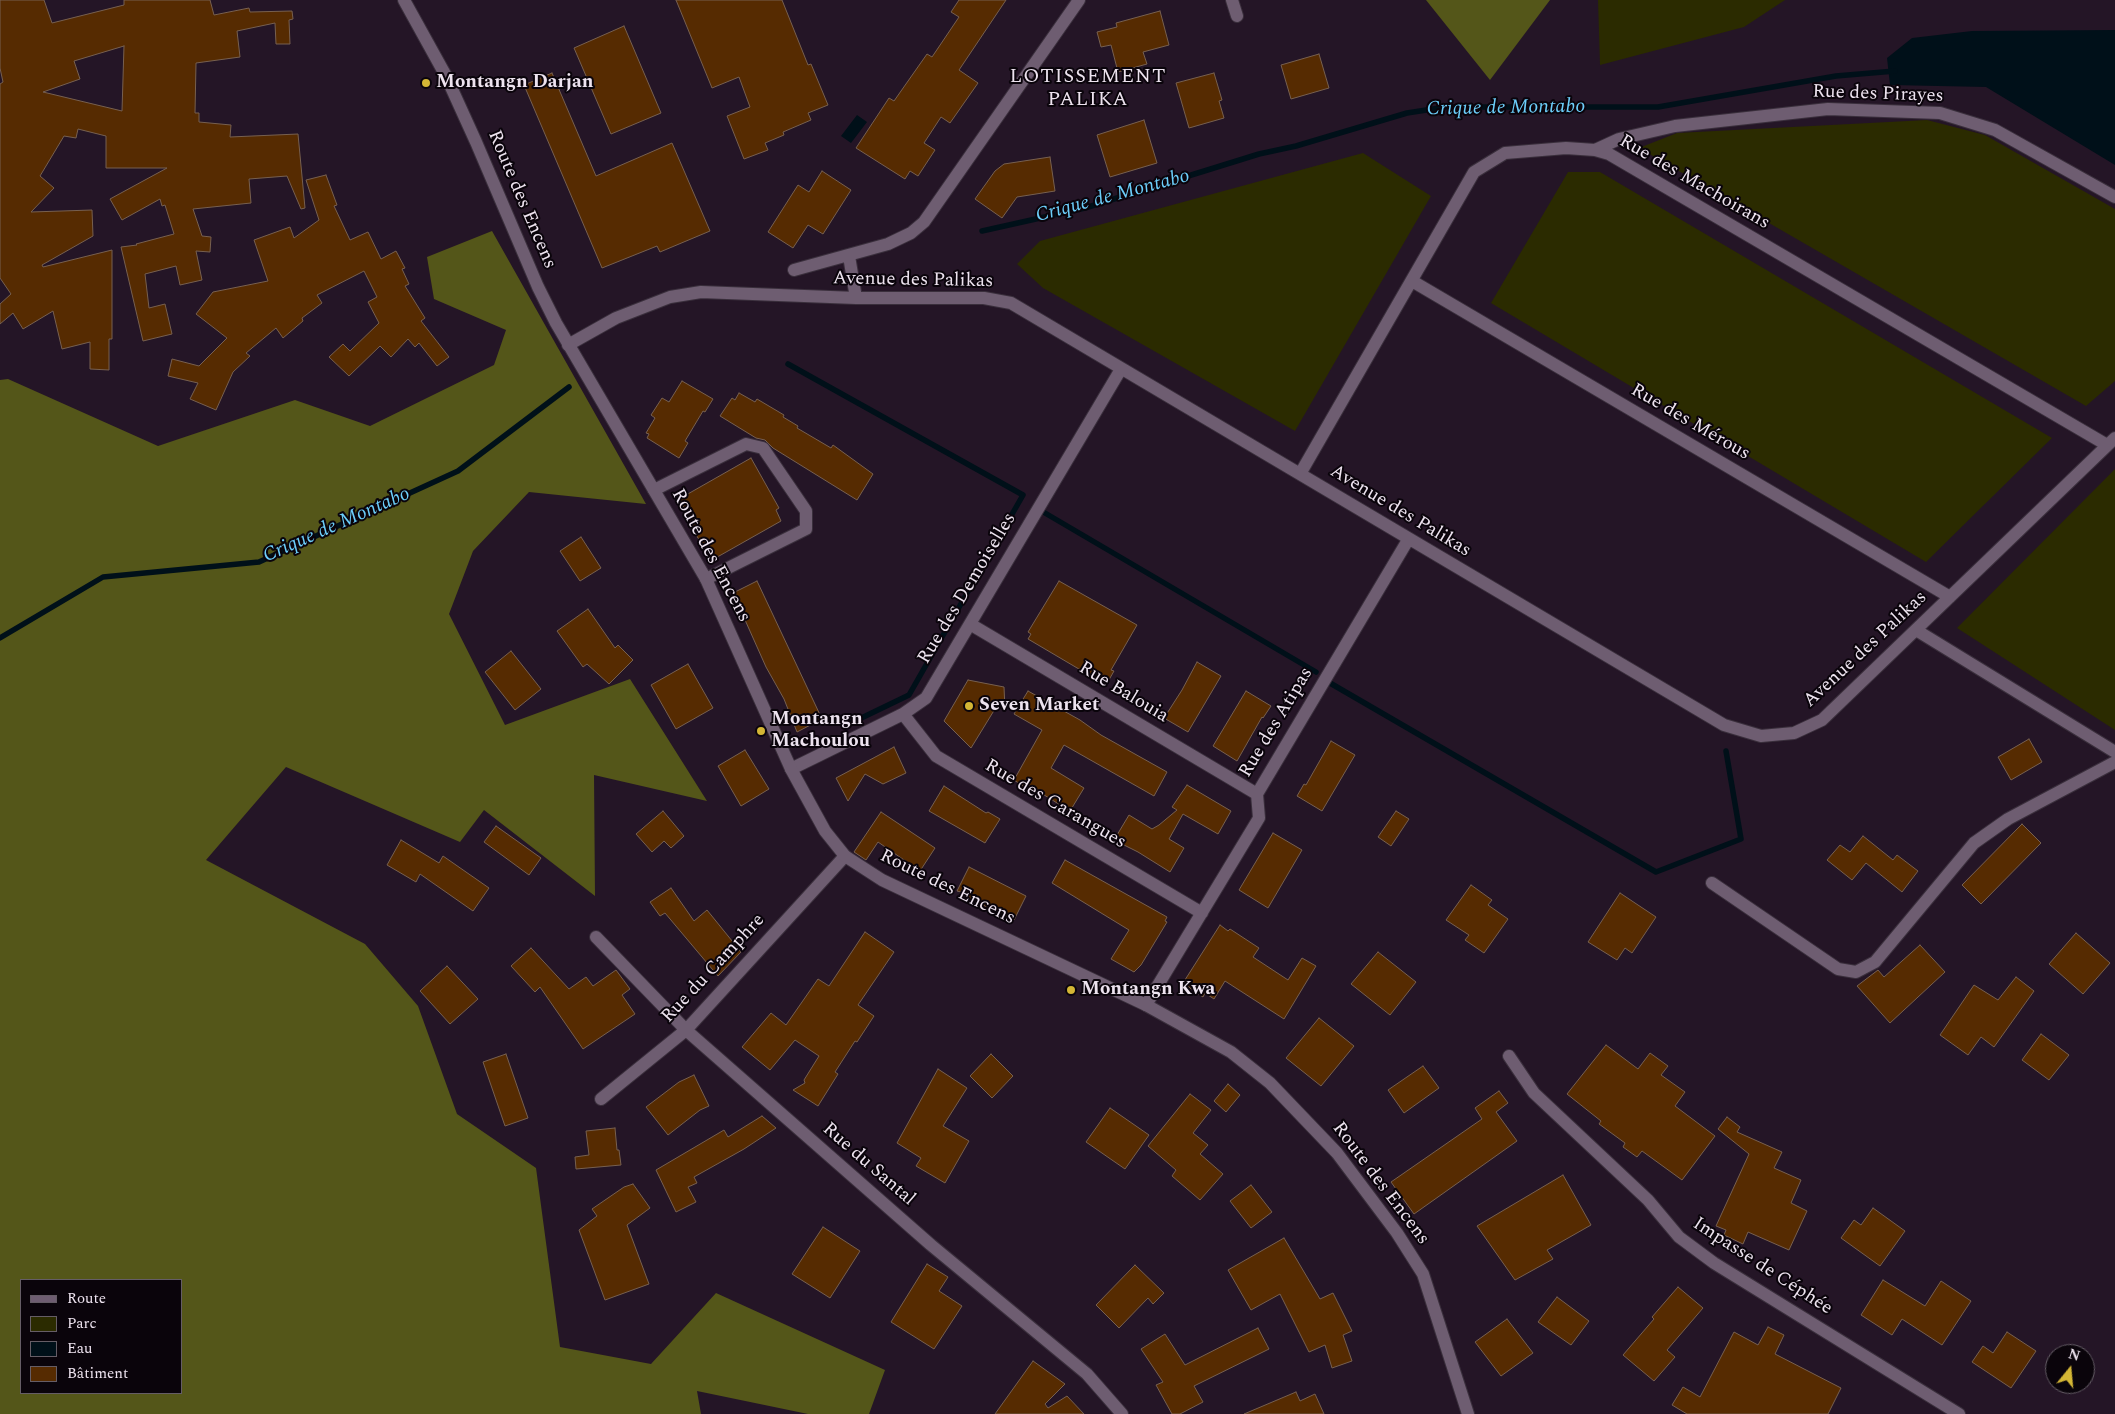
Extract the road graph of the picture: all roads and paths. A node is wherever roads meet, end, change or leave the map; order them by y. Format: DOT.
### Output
graph roads {
  1 [pos="404,0"];
  2 [pos="1079,0"];
  3 [pos="1232,0"];
  4 [pos="1237,16"];
  5 [pos="1595,150"];
  6 [pos="2115,197"];
  7 [pos="849,256"];
  8 [pos="794,270"];
  9 [pos="1412,281"];
  10 [pos="856,298"];
  11 [pos="568,346"];
  12 [pos="1121,369"];
  13 [pos="2111,442"];
  14 [pos="1300,474"];
  15 [pos="654,490"];
  16 [pos="1408,540"];
  17 [pos="706,580"];
  18 [pos="1950,598"];
  19 [pos="970,624"];
  20 [pos="1916,630"];
  21 [pos="903,714"];
  22 [pos="2115,752"];
  23 [pos="2115,762"];
  24 [pos="792,769"];
  25 [pos="1257,794"];
  26 [pos="846,856"];
  27 [pos="1712,883"];
  28 [pos="1202,913"];
  29 [pos="596,937"];
  30 [pos="1146,1004"];
  31 [pos="686,1030"];
  32 [pos="1509,1056"];
  33 [pos="601,1099"];
  34 [pos="1122,1414"];
  35 [pos="1468,1414"];
  36 [pos="1959,1414"];
  1 -- 11 [label="street, Route des Encens"];
  2 -- 7 [label="street"];
  3 -- 4 [label="street"];
  5 -- 6 [label="street, Rue des Pirayes"];
  5 -- 9 [label="street, Rue des Machoirans"];
  5 -- 13 [label="street, Rue des Machoirans"];
  7 -- 8 [label="street"];
  7 -- 10 [label="street"];
  9 -- 14 [label="street, Rue des Machoirans"];
  9 -- 18 [label="street, Rue des Mérous"];
  10 -- 11 [label="street, Avenue des Palikas"];
  10 -- 12 [label="street, Avenue des Palikas"];
  11 -- 15 [label="street, Route des Encens"];
  12 -- 14 [label="street, Avenue des Palikas"];
  12 -- 19 [label="street, Rue des Demoiselles"];
  13 -- 18 [label="street, Avenue des Palikas"];
  14 -- 16 [label="street, Avenue des Palikas"];
  15 -- 17 [label="street, Route des Encens"];
  15 -- 17 [label="street"];
  16 -- 20 [label="street, Avenue des Palikas"];
  16 -- 25 [label="street, Rue des Atipas"];
  17 -- 24 [label="street, Route des Encens"];
  18 -- 20 [label="street, Avenue des Palikas"];
  19 -- 21 [label="street, Rue des Demoiselles"];
  19 -- 25 [label="street, Rue Balouia"];
  20 -- 22 [label="street"];
  21 -- 24 [label="street, Rue des Demoiselles"];
  21 -- 28 [label="street, Rue des Carangues"];
  23 -- 27 [label="street"];
  24 -- 26 [label="street, Route des Encens"];
  25 -- 28 [label="street, Rue des Atipas"];
  26 -- 30 [label="street, Route des Encens"];
  26 -- 31 [label="street, Rue du Camphre"];
  28 -- 30 [label="street, Rue des Atipas"];
  29 -- 31 [label="street, Rue du Santal"];
  30 -- 35 [label="street, Route des Encens"];
  31 -- 33 [label="street, Rue du Camphre"];
  31 -- 34 [label="street, Rue du Santal"];
  32 -- 36 [label="street, Impasse de Céphée"];
}
